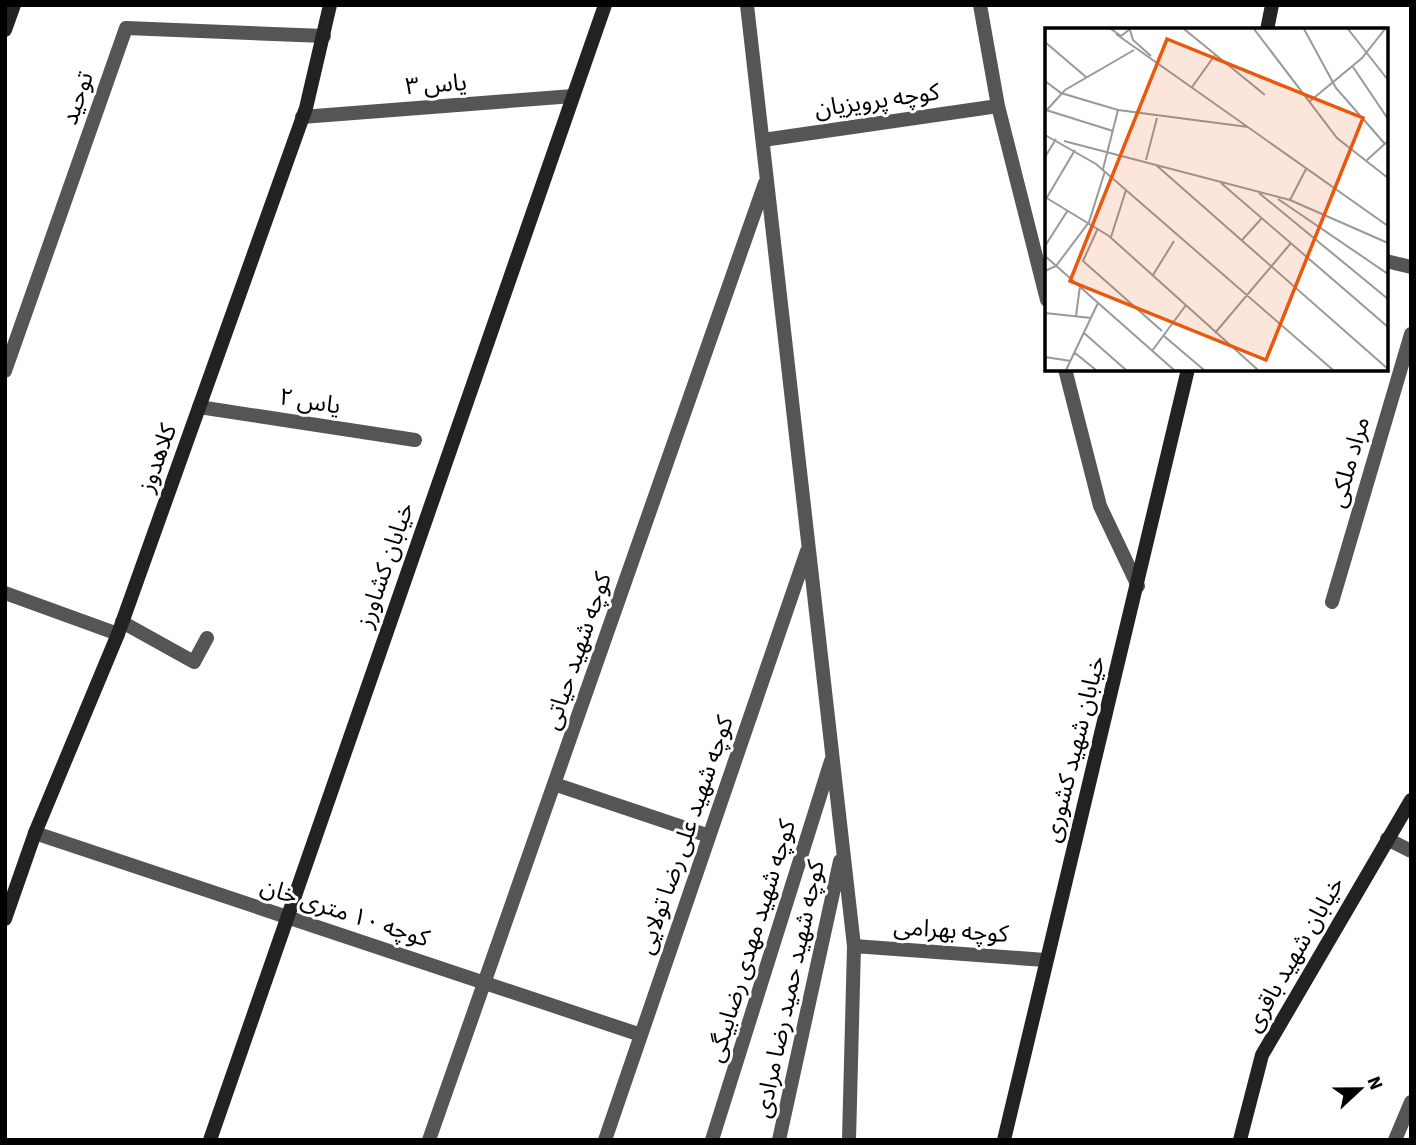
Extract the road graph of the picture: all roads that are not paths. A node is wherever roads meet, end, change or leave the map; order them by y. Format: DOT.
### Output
graph roads {
  1 [pos="14,5"];
  2 [pos="330,5"];
  3 [pos="605,5"];
  4 [pos="747,5"];
  5 [pos="979,5"];
  6 [pos="1272,8"];
  7 [pos="1267,28"];
  8 [pos="5,30"];
  9 [pos="324,36"];
  10 [pos="573,96"];
  11 [pos="998,106"];
  12 [pos="302,117"];
  13 [pos="762,140"];
  14 [pos="767,177"];
  15 [pos="1388,261"];
  16 [pos="1411,267"];
  17 [pos="1045,292"];
  18 [pos="1411,334"];
  19 [pos="5,371"];
  20 [pos="1066,371"];
  21 [pos="1188,371"];
  22 [pos="199,407"];
  23 [pos="415,440"];
  24 [pos="808,546"];
  25 [pos="1138,586"];
  26 [pos="5,593"];
  27 [pos="1332,602"];
  28 [pos="120,628"];
  29 [pos="206,638"];
  30 [pos="832,757"];
  31 [pos="554,784"];
  32 [pos="1411,800"];
  33 [pos="35,833"];
  34 [pos="709,836"];
  35 [pos="1387,839"];
  36 [pos="843,848"];
  37 [pos="1411,851"];
  38 [pos="287,917"];
  39 [pos="5,919"];
  40 [pos="854,946"];
  41 [pos="1045,960"];
  42 [pos="484,983"];
  43 [pos="641,1035"];
  44 [pos="1411,1102"];
  45 [pos="210,1140"];
  46 [pos="429,1140"];
  47 [pos="605,1140"];
  48 [pos="712,1140"];
  49 [pos="779,1140"];
  50 [pos="849,1140"];
  51 [pos="1004,1140"];
  52 [pos="1240,1140"];
  53 [pos="1395,1140"];
  1 -- 8 [label="street"];
  2 -- 9 [label="street, کلاهدوز"];
  3 -- 10 [label="street, خیابان کشاورز"];
  4 -- 13 [label="street"];
  5 -- 11 [label="street"];
  6 -- 7 [label="street"];
  9 -- 12 [label="street, کلاهدوز"];
  9 -- 19 [label="street, توحید"];
  10 -- 12 [label="street, یاس ۳"];
  10 -- 38 [label="street, خیابان کشاورز"];
  11 -- 13 [label="street, کوچه پرویزیان"];
  11 -- 17 [label="street"];
  12 -- 22 [label="street, کلاهدوز"];
  13 -- 14 [label="street"];
  14 -- 24 [label="street"];
  14 -- 31 [label="street, کوچه شهید حیاتی"];
  15 -- 16 [label="street"];
  18 -- 27 [label="street, مراد ملکی"];
  20 -- 25 [label="street"];
  21 -- 25 [label="street, خیابان شهید کشوری"];
  22 -- 23 [label="street, یاس ۲"];
  22 -- 28 [label="street, کلاهدوز"];
  24 -- 30 [label="street"];
  24 -- 34 [label="street, کوچه شهید علی رضا تولایی"];
  25 -- 41 [label="street, خیابان شهید کشوری"];
  26 -- 28 [label="street"];
  28 -- 29 [label="street"];
  28 -- 33 [label="street, کلاهدوز"];
  30 -- 36 [label="street"];
  30 -- 48 [label="street, کوچه شهید مهدی رضابیگی"];
  31 -- 34 [label="street"];
  31 -- 42 [label="street, کوچه شهید حیاتی"];
  32 -- 35 [label="street, خیابان شهید باقری"];
  33 -- 38 [label="street, کوچه ۱۰ متری خان"];
  33 -- 39 [label="street, کلاهدوز"];
  34 -- 43 [label="street, کوچه شهید علی رضا تولایی"];
  35 -- 37 [label="street"];
  35 -- 52 [label="street, خیابان شهید باقری"];
  36 -- 40 [label="street"];
  36 -- 49 [label="street, کوچه شهید حمید رضا مرادی"];
  38 -- 42 [label="street, کوچه ۱۰ متری خان"];
  38 -- 45 [label="street, خیابان کشاورز"];
  40 -- 41 [label="street, کوچه بهرامی"];
  40 -- 50 [label="street"];
  41 -- 51 [label="street, خیابان شهید کشوری"];
  42 -- 43 [label="street, کوچه ۱۰ متری خان"];
  42 -- 46 [label="street, کوچه شهید حیاتی"];
  43 -- 47 [label="street, کوچه شهید علی رضا تولایی"];
  44 -- 53 [label="street"];
}
